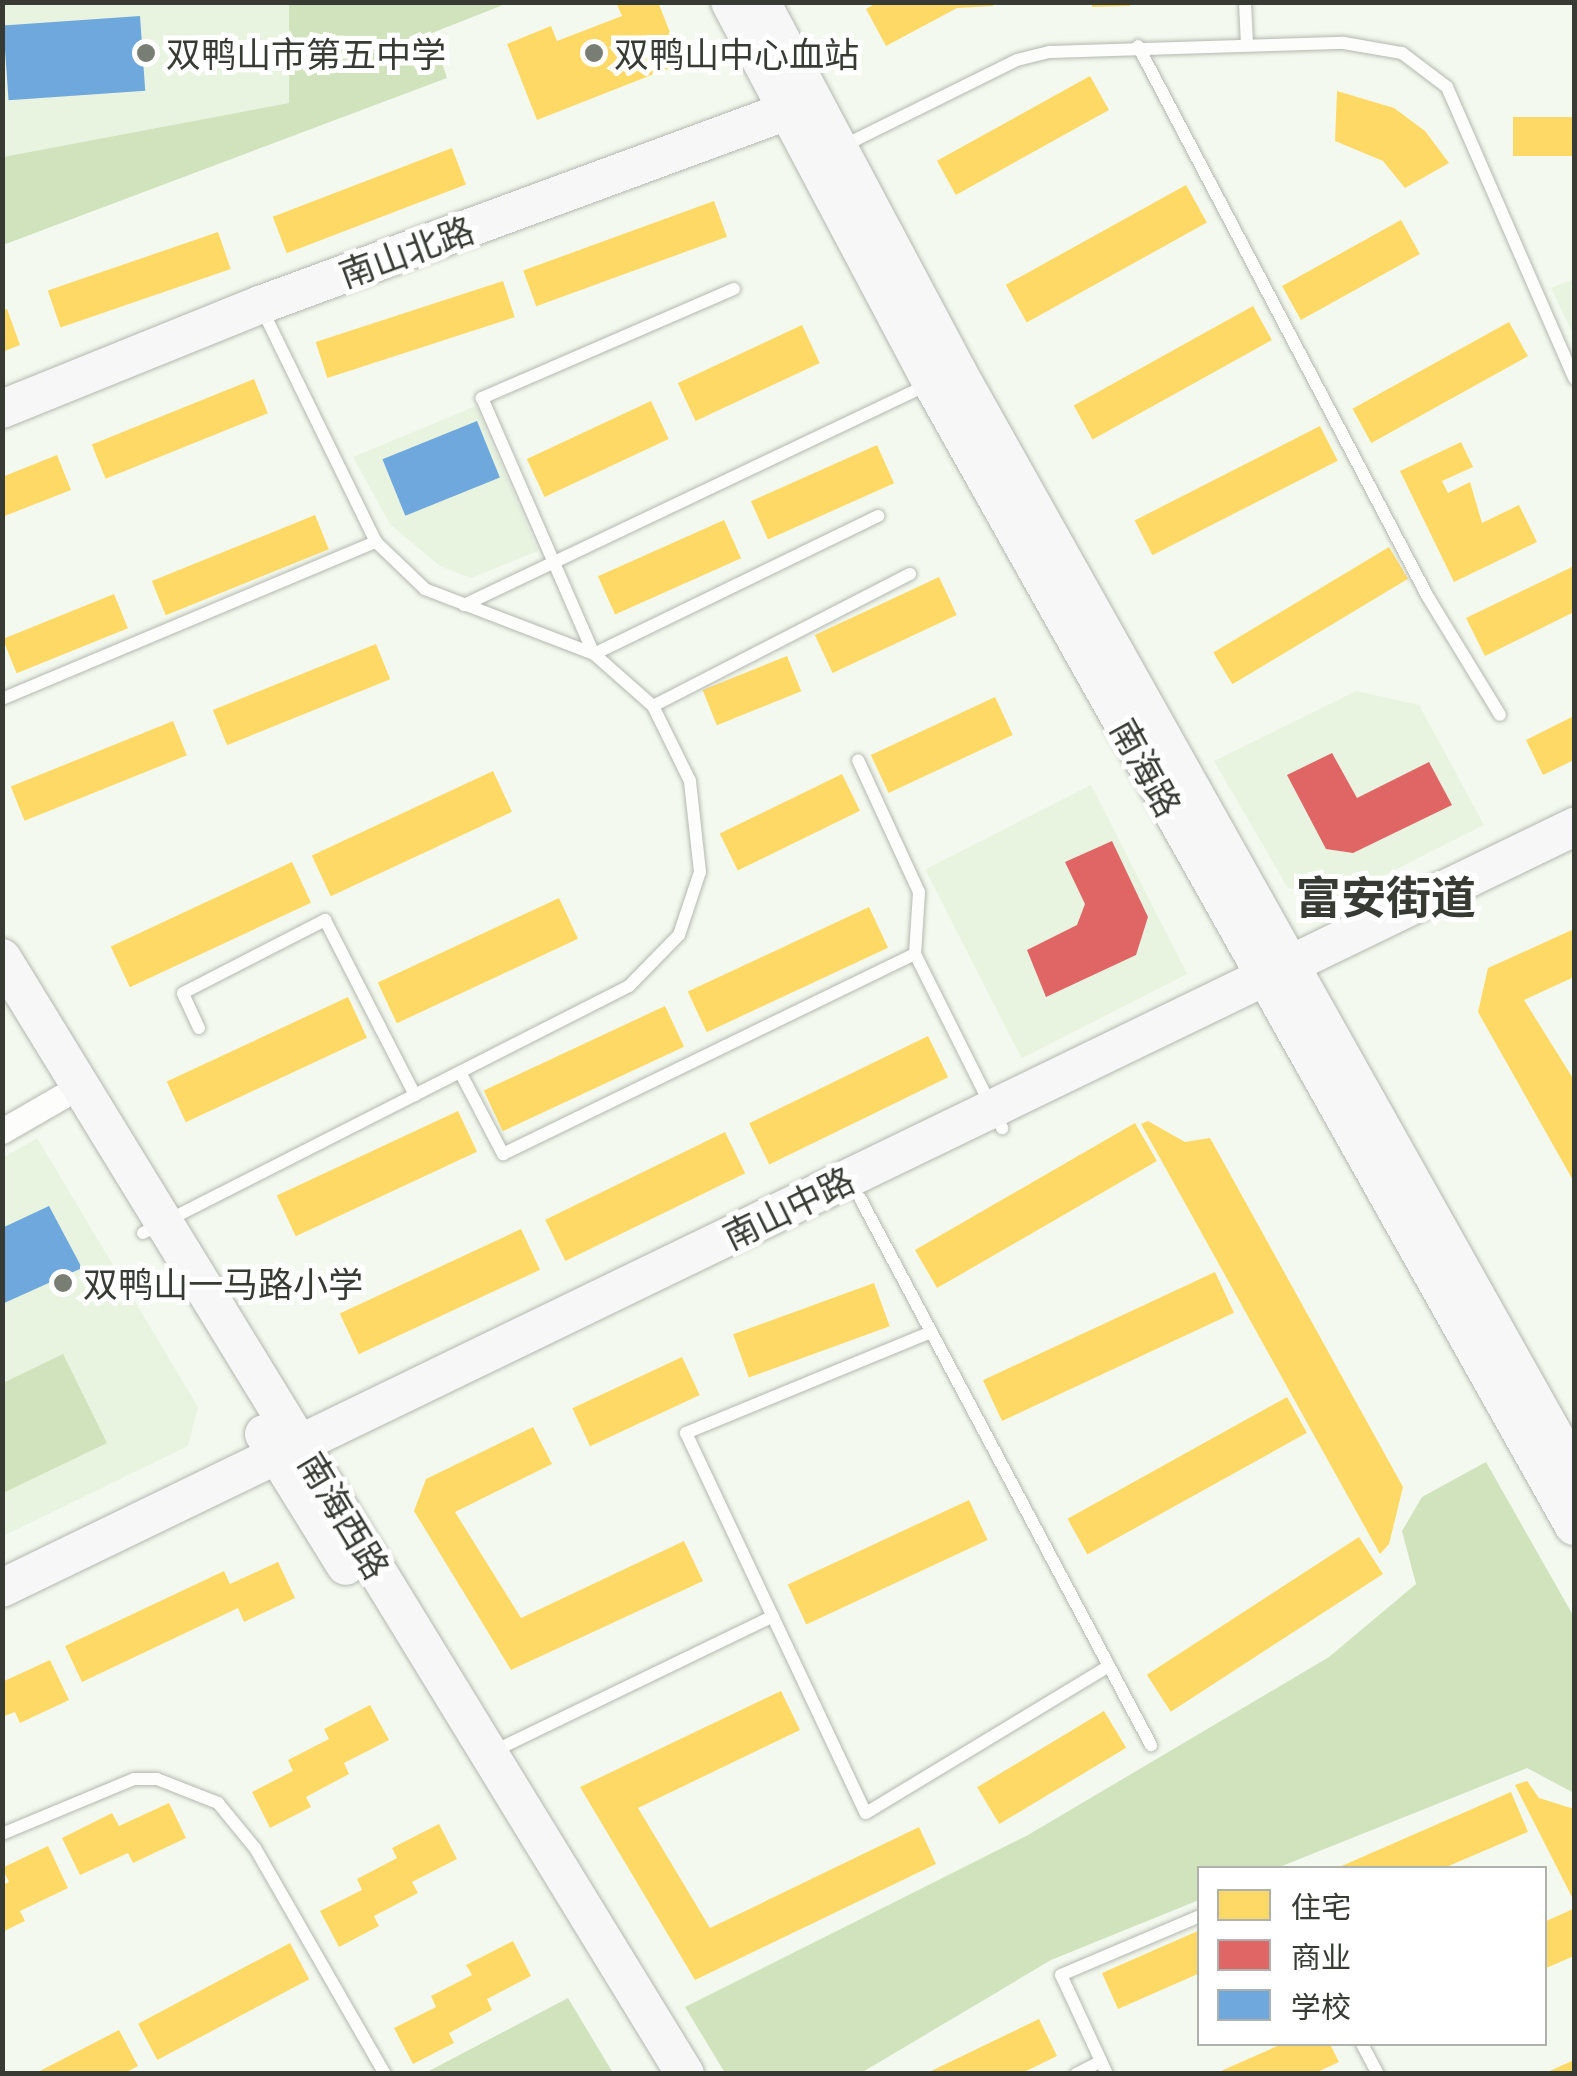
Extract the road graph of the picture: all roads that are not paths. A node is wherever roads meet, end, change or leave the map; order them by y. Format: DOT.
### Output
graph roads {
  1 [pos="730,2"];
  2 [pos="761,2"];
  3 [pos="1246,2"];
  4 [pos="1248,44"];
  5 [pos="1138,46"];
  6 [pos="798,107"];
  7 [pos="839,148"];
  8 [pos="734,290"];
  9 [pos="260,305"];
  10 [pos="944,377"];
  11 [pos="1574,378"];
  12 [pos="2,408"];
  13 [pos="878,516"];
  14 [pos="376,542"];
  15 [pos="558,563"];
  16 [pos="910,574"];
  17 [pos="464,605"];
  18 [pos="594,654"];
  19 [pos="2,700"];
  20 [pos="653,706"];
  21 [pos="1500,714"];
  22 [pos="858,760"];
  23 [pos="1574,826"];
  24 [pos="1574,853"];
  25 [pos="915,954"];
  26 [pos="2,958"];
  27 [pos="1284,981"];
  28 [pos="2,999"];
  29 [pos="199,1028"];
  30 [pos="460,1072"];
  31 [pos="415,1095"];
  32 [pos="61,1097"];
  33 [pos="997,1118"];
  34 [pos="2,1131"];
  35 [pos="860,1198"];
  36 [pos="153,1227"];
  37 [pos="932,1332"];
  38 [pos="296,1461"];
  39 [pos="1574,1471"];
  40 [pos="1574,1526"];
  41 [pos="2,1588"];
  42 [pos="2,1614"];
  43 [pos="773,1616"];
  44 [pos="1109,1666"];
  45 [pos="1151,1746"];
  46 [pos="490,1753"];
  47 [pos="2,1834"];
  48 [pos="1197,1917"];
  49 [pos="1363,2046"];
  50 [pos="1104,2067"];
  51 [pos="385,2074"];
  52 [pos="659,2074"];
  53 [pos="685,2074"];
  54 [pos="1076,2074"];
  55 [pos="1378,2074"];
  1 -- 6 [label="street, 南海路"];
  2 -- 6 [label="street, 南海路"];
  3 -- 4 [label="lane"];
  4 -- 5 [label="lane"];
  4 -- 11 [label="lane"];
  5 -- 7 [label="lane"];
  5 -- 21 [label="lane"];
  6 -- 7 [label="street, 南海路"];
  6 -- 9 [label="street, 南山北路"];
  6 -- 10 [label="street, 南海路"];
  7 -- 10 [label="street, 南海路"];
  8 -- 15 [label="lane"];
  9 -- 12 [label="street, 南山北路"];
  9 -- 14 [label="lane"];
  10 -- 15 [label="lane"];
  10 -- 27 [label="street, 南海路"];
  13 -- 18 [label="lane"];
  14 -- 17 [label="lane"];
  14 -- 19 [label="lane"];
  15 -- 17 [label="lane"];
  15 -- 18 [label="lane"];
  16 -- 20 [label="lane"];
  17 -- 18 [label="lane"];
  18 -- 20 [label="lane"];
  20 -- 30 [label="lane"];
  22 -- 25 [label="lane"];
  23 -- 27 [label="street, 南山中路"];
  24 -- 27 [label="street, 南山中路"];
  25 -- 30 [label="lane"];
  25 -- 33 [label="lane"];
  26 -- 36 [label="street, 南海西路"];
  27 -- 33 [label="street, 南山中路"];
  27 -- 39 [label="street, 南海路"];
  27 -- 40 [label="street, 南海路"];
  28 -- 32 [label="street, 南海西路"];
  29 -- 31 [label="lane"];
  30 -- 31 [label="lane"];
  31 -- 36 [label="lane"];
  32 -- 34 [label="street"];
  32 -- 36 [label="street, 南海西路"];
  33 -- 35 [label="street, 南山中路"];
  33 -- 38 [label="street, 南山中路"];
  35 -- 37 [label="lane"];
  35 -- 38 [label="street, 南山中路"];
  36 -- 38 [label="street, 南海西路"];
  37 -- 43 [label="lane"];
  37 -- 44 [label="lane"];
  38 -- 41 [label="street, 南山中路"];
  38 -- 42 [label="street, 南山中路"];
  38 -- 46 [label="street, 南海西路"];
  38 -- 52 [label="street, 南海西路"];
  43 -- 44 [label="lane"];
  43 -- 46 [label="lane"];
  44 -- 45 [label="lane"];
  46 -- 53 [label="street, 南海西路"];
  47 -- 51 [label="lane"];
  48 -- 50 [label="lane"];
  49 -- 55 [label="lane"];
  50 -- 54 [label="lane"];
}
